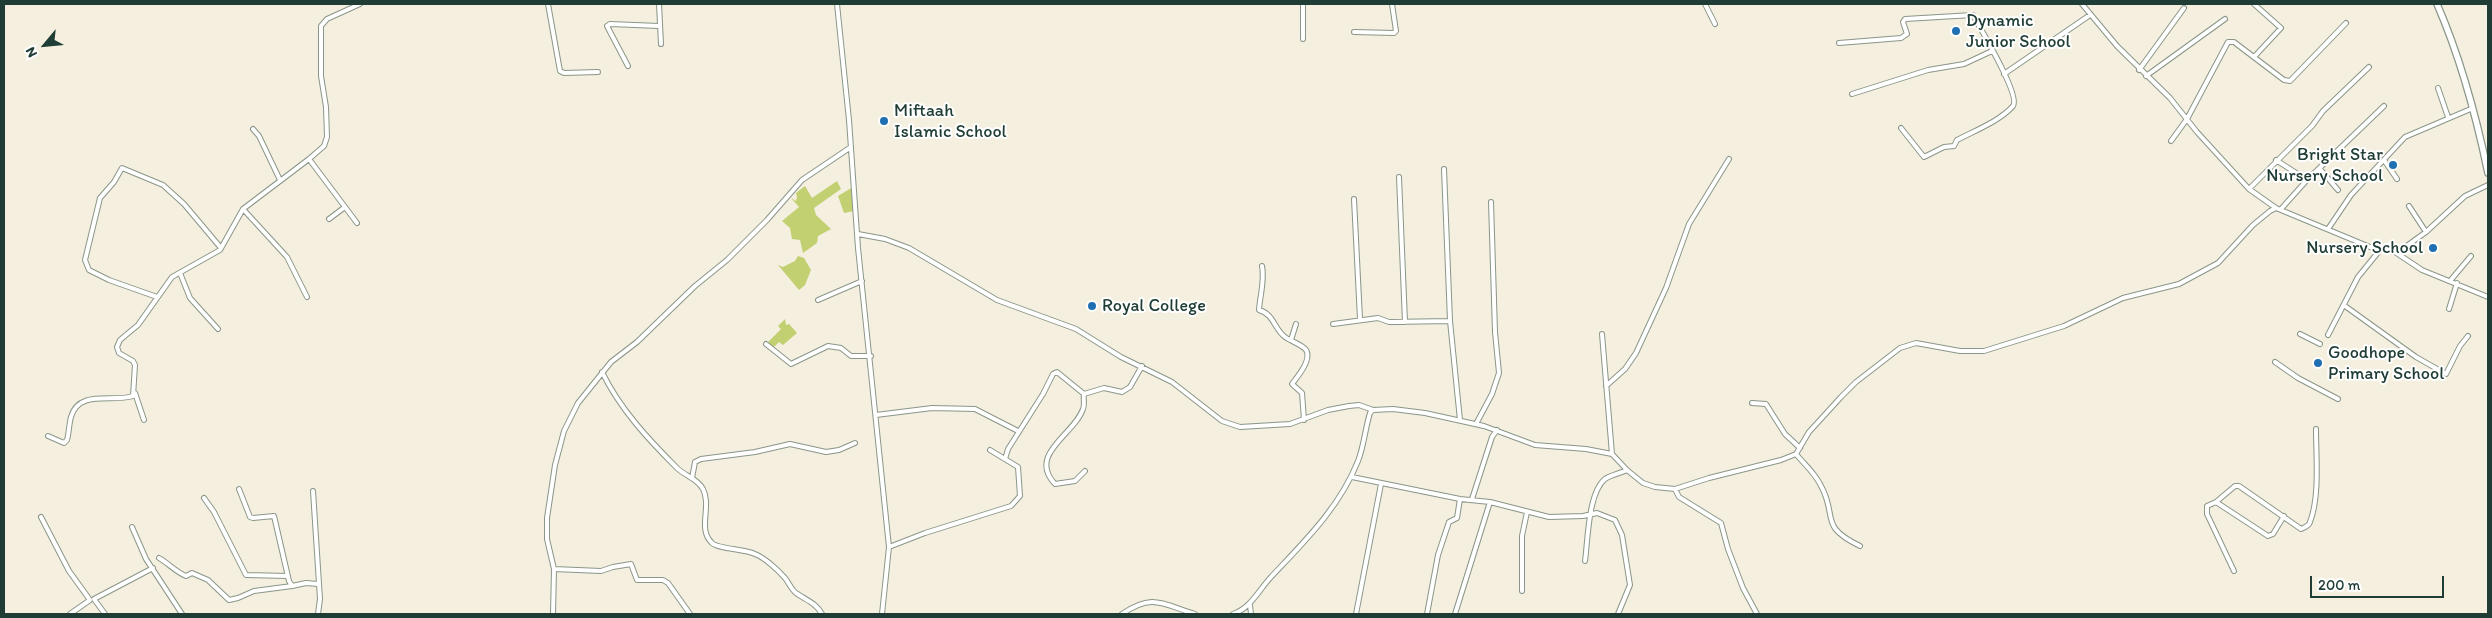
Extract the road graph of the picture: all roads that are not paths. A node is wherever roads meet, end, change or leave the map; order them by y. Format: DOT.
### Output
graph roads {
  1 [pos="360,4"];
  2 [pos="548,4"];
  3 [pos="659,4"];
  4 [pos="837,4"];
  5 [pos="1303,4"];
  6 [pos="1392,4"];
  7 [pos="1705,4"];
  8 [pos="2082,4"];
  9 [pos="2254,4"];
  10 [pos="2437,4"];
  11 [pos="2184,8"];
  12 [pos="2090,15"];
  13 [pos="2225,19"];
  14 [pos="2346,23"];
  15 [pos="1715,24"];
  16 [pos="659,26"];
  17 [pos="1354,32"];
  18 [pos="1303,40"];
  19 [pos="661,44"];
  20 [pos="1839,44"];
  21 [pos="1992,51"];
  22 [pos="2254,57"];
  23 [pos="628,66"];
  24 [pos="2369,67"];
  25 [pos="2139,70"];
  26 [pos="598,72"];
  27 [pos="2004,74"];
  28 [pos="2146,76"];
  29 [pos="2438,88"];
  30 [pos="1852,94"];
  31 [pos="2384,106"];
  32 [pos="2474,108"];
  33 [pos="2448,117"];
  34 [pos="2187,119"];
  35 [pos="1901,128"];
  36 [pos="253,129"];
  37 [pos="2171,140"];
  38 [pos="851,147"];
  39 [pos="309,159"];
  40 [pos="1728,159"];
  41 [pos="2276,160"];
  42 [pos="2384,160"];
  43 [pos="1444,169"];
  44 [pos="2320,169"];
  45 [pos="2488,174"];
  46 [pos="1398,177"];
  47 [pos="2397,179"];
  48 [pos="280,180"];
  49 [pos="2307,180"];
  50 [pos="2488,185"];
  51 [pos="2249,189"];
  52 [pos="2338,190"];
  53 [pos="1354,199"];
  54 [pos="1491,202"];
  55 [pos="2409,206"];
  56 [pos="345,207"];
  57 [pos="2279,208"];
  58 [pos="244,209"];
  59 [pos="329,219"];
  60 [pos="357,223"];
  61 [pos="2328,230"];
  62 [pos="2426,232"];
  63 [pos="858,234"];
  64 [pos="221,248"];
  65 [pos="2380,250"];
  66 [pos="2395,252"];
  67 [pos="2471,256"];
  68 [pos="1262,266"];
  69 [pos="180,273"];
  70 [pos="862,281"];
  71 [pos="2450,281"];
  72 [pos="2457,283"];
  73 [pos="157,297"];
  74 [pos="307,297"];
  75 [pos="2488,297"];
  76 [pos="818,300"];
  77 [pos="2346,306"];
  78 [pos="2449,310"];
  79 [pos="1360,319"];
  80 [pos="1450,321"];
  81 [pos="1405,322"];
  82 [pos="1296,324"];
  83 [pos="1333,324"];
  84 [pos="218,329"];
  85 [pos="1602,334"];
  86 [pos="2300,334"];
  87 [pos="2328,335"];
  88 [pos="2468,336"];
  89 [pos="1291,340"];
  90 [pos="766,344"];
  91 [pos="2320,344"];
  92 [pos="871,356"];
  93 [pos="2275,362"];
  94 [pos="1142,366"];
  95 [pos="602,372"];
  96 [pos="1606,386"];
  97 [pos="135,393"];
  98 [pos="1084,394"];
  99 [pos="2338,398"];
  100 [pos="1752,403"];
  101 [pos="1373,410"];
  102 [pos="876,415"];
  103 [pos="144,420"];
  104 [pos="1304,420"];
  105 [pos="1460,420"];
  106 [pos="1476,424"];
  107 [pos="2316,429"];
  108 [pos="1018,430"];
  109 [pos="1497,430"];
  110 [pos="48,436"];
  111 [pos="856,443"];
  112 [pos="1800,448"];
  113 [pos="990,450"];
  114 [pos="1612,454"];
  115 [pos="1796,454"];
  116 [pos="1005,458"];
  117 [pos="1627,470"];
  118 [pos="1084,471"];
  119 [pos="1352,477"];
  120 [pos="692,478"];
  121 [pos="1381,484"];
  122 [pos="239,489"];
  123 [pos="1675,489"];
  124 [pos="313,491"];
  125 [pos="204,498"];
  126 [pos="1460,499"];
  127 [pos="1472,499"];
  128 [pos="1490,502"];
  129 [pos="2216,502"];
  130 [pos="1527,512"];
  131 [pos="1591,514"];
  132 [pos="2284,516"];
  133 [pos="42,517"];
  134 [pos="132,528"];
  135 [pos="1860,546"];
  136 [pos="889,547"];
  137 [pos="159,558"];
  138 [pos="1585,561"];
  139 [pos="153,568"];
  140 [pos="554,569"];
  141 [pos="2234,571"];
  142 [pos="288,576"];
  143 [pos="318,584"];
  144 [pos="292,586"];
  145 [pos="1522,591"];
  146 [pos="1250,605"];
  147 [pos="70,614"];
  148 [pos="105,614"];
  149 [pos="182,614"];
  150 [pos="318,614"];
  151 [pos="553,614"];
  152 [pos="690,614"];
  153 [pos="822,614"];
  154 [pos="882,614"];
  155 [pos="1122,614"];
  156 [pos="1195,614"];
  157 [pos="1233,614"];
  158 [pos="1251,614"];
  159 [pos="1356,614"];
  160 [pos="1427,614"];
  161 [pos="1455,614"];
  162 [pos="1618,614"];
  163 [pos="1757,614"];
  1 -- 39 [label="street"];
  2 -- 26 [label="street"];
  3 -- 16 [label="street"];
  4 -- 38 [label="street"];
  5 -- 18 [label="street"];
  6 -- 17 [label="street"];
  7 -- 15 [label="street"];
  8 -- 12 [label="street"];
  9 -- 22 [label="street"];
  10 -- 32 [label="main road"];
  11 -- 25 [label="street"];
  12 -- 25 [label="street"];
  12 -- 27 [label="street"];
  13 -- 28 [label="street"];
  14 -- 22 [label="street"];
  16 -- 19 [label="street"];
  16 -- 23 [label="street"];
  20 -- 21 [label="street"];
  21 -- 27 [label="street"];
  21 -- 30 [label="street"];
  22 -- 34 [label="street"];
  24 -- 41 [label="street"];
  25 -- 28 [label="street"];
  27 -- 35 [label="street"];
  28 -- 34 [label="street"];
  29 -- 33 [label="street"];
  31 -- 44 [label="street"];
  32 -- 33 [label="street"];
  32 -- 45 [label="main road"];
  33 -- 42 [label="street"];
  34 -- 37 [label="street"];
  34 -- 51 [label="street"];
  36 -- 48 [label="street"];
  38 -- 63 [label="street"];
  38 -- 95 [label="street"];
  39 -- 48 [label="street"];
  39 -- 56 [label="street"];
  40 -- 96 [label="street"];
  41 -- 49 [label="street"];
  41 -- 51 [label="street"];
  42 -- 47 [label="street"];
  42 -- 61 [label="street"];
  43 -- 80 [label="street"];
  44 -- 49 [label="street"];
  44 -- 52 [label="street"];
  46 -- 81 [label="street"];
  48 -- 58 [label="street"];
  49 -- 57 [label="street"];
  50 -- 62 [label="street"];
  51 -- 57 [label="street"];
  53 -- 79 [label="street"];
  54 -- 106 [label="street"];
  55 -- 62 [label="street"];
  56 -- 59 [label="street"];
  56 -- 60 [label="street"];
  57 -- 61 [label="street"];
  57 -- 112 [label="street"];
  58 -- 64 [label="street"];
  58 -- 74 [label="street"];
  61 -- 65 [label="street"];
  62 -- 66 [label="street"];
  63 -- 70 [label="street"];
  63 -- 94 [label="street"];
  64 -- 69 [label="street"];
  64 -- 73 [label="street"];
  65 -- 66 [label="street"];
  65 -- 77 [label="street"];
  66 -- 71 [label="street"];
  67 -- 71 [label="street"];
  68 -- 89 [label="street"];
  69 -- 73 [label="street"];
  69 -- 84 [label="street"];
  70 -- 76 [label="street"];
  70 -- 92 [label="street"];
  71 -- 72 [label="street"];
  72 -- 75 [label="street"];
  72 -- 78 [label="street"];
  73 -- 97 [label="street"];
  77 -- 87 [label="street"];
  77 -- 88 [label="street"];
  79 -- 81 [label="street"];
  79 -- 83 [label="street"];
  80 -- 81 [label="street"];
  80 -- 105 [label="street"];
  82 -- 89 [label="street"];
  85 -- 96 [label="street"];
  86 -- 91 [label="street"];
  89 -- 104 [label="street"];
  90 -- 92 [label="street"];
  92 -- 102 [label="street"];
  93 -- 99 [label="street"];
  94 -- 98 [label="street"];
  94 -- 104 [label="street"];
  95 -- 120 [label="street"];
  95 -- 140 [label="street"];
  96 -- 114 [label="street"];
  97 -- 103 [label="street"];
  97 -- 110 [label="street"];
  98 -- 108 [label="street"];
  98 -- 118 [label="street"];
  100 -- 112 [label="street"];
  101 -- 104 [label="street"];
  101 -- 105 [label="street"];
  101 -- 119 [label="street"];
  102 -- 108 [label="street"];
  102 -- 136 [label="street"];
  105 -- 106 [label="street"];
  106 -- 109 [label="street"];
  107 -- 132 [label="street"];
  108 -- 116 [label="street"];
  109 -- 114 [label="street"];
  109 -- 127 [label="street"];
  111 -- 120 [label="street"];
  112 -- 115 [label="street"];
  113 -- 116 [label="street"];
  114 -- 117 [label="street"];
  115 -- 123 [label="street"];
  115 -- 135 [label="street"];
  116 -- 136 [label="street"];
  117 -- 123 [label="street"];
  117 -- 131 [label="street"];
  119 -- 121 [label="street"];
  119 -- 146 [label="street"];
  120 -- 153 [label="street"];
  121 -- 126 [label="street"];
  121 -- 159 [label="street"];
  122 -- 142 [label="street"];
  123 -- 163 [label="street"];
  124 -- 143 [label="street"];
  125 -- 142 [label="street"];
  126 -- 127 [label="street"];
  126 -- 160 [label="street"];
  127 -- 128 [label="street"];
  128 -- 130 [label="street"];
  128 -- 161 [label="street"];
  129 -- 132 [label="street"];
  129 -- 132 [label="street"];
  129 -- 141 [label="street"];
  130 -- 131 [label="street"];
  130 -- 145 [label="street"];
  131 -- 138 [label="street"];
  131 -- 162 [label="street"];
  133 -- 147 [label="street"];
  134 -- 139 [label="street"];
  136 -- 154 [label="street"];
  137 -- 144 [label="street"];
  139 -- 148 [label="street"];
  139 -- 149 [label="street"];
  140 -- 151 [label="street"];
  140 -- 152 [label="street"];
  142 -- 144 [label="street"];
  143 -- 144 [label="street"];
  143 -- 150 [label="street"];
  146 -- 157 [label="street"];
  146 -- 158 [label="street"];
  155 -- 156 [label="street"];
}
